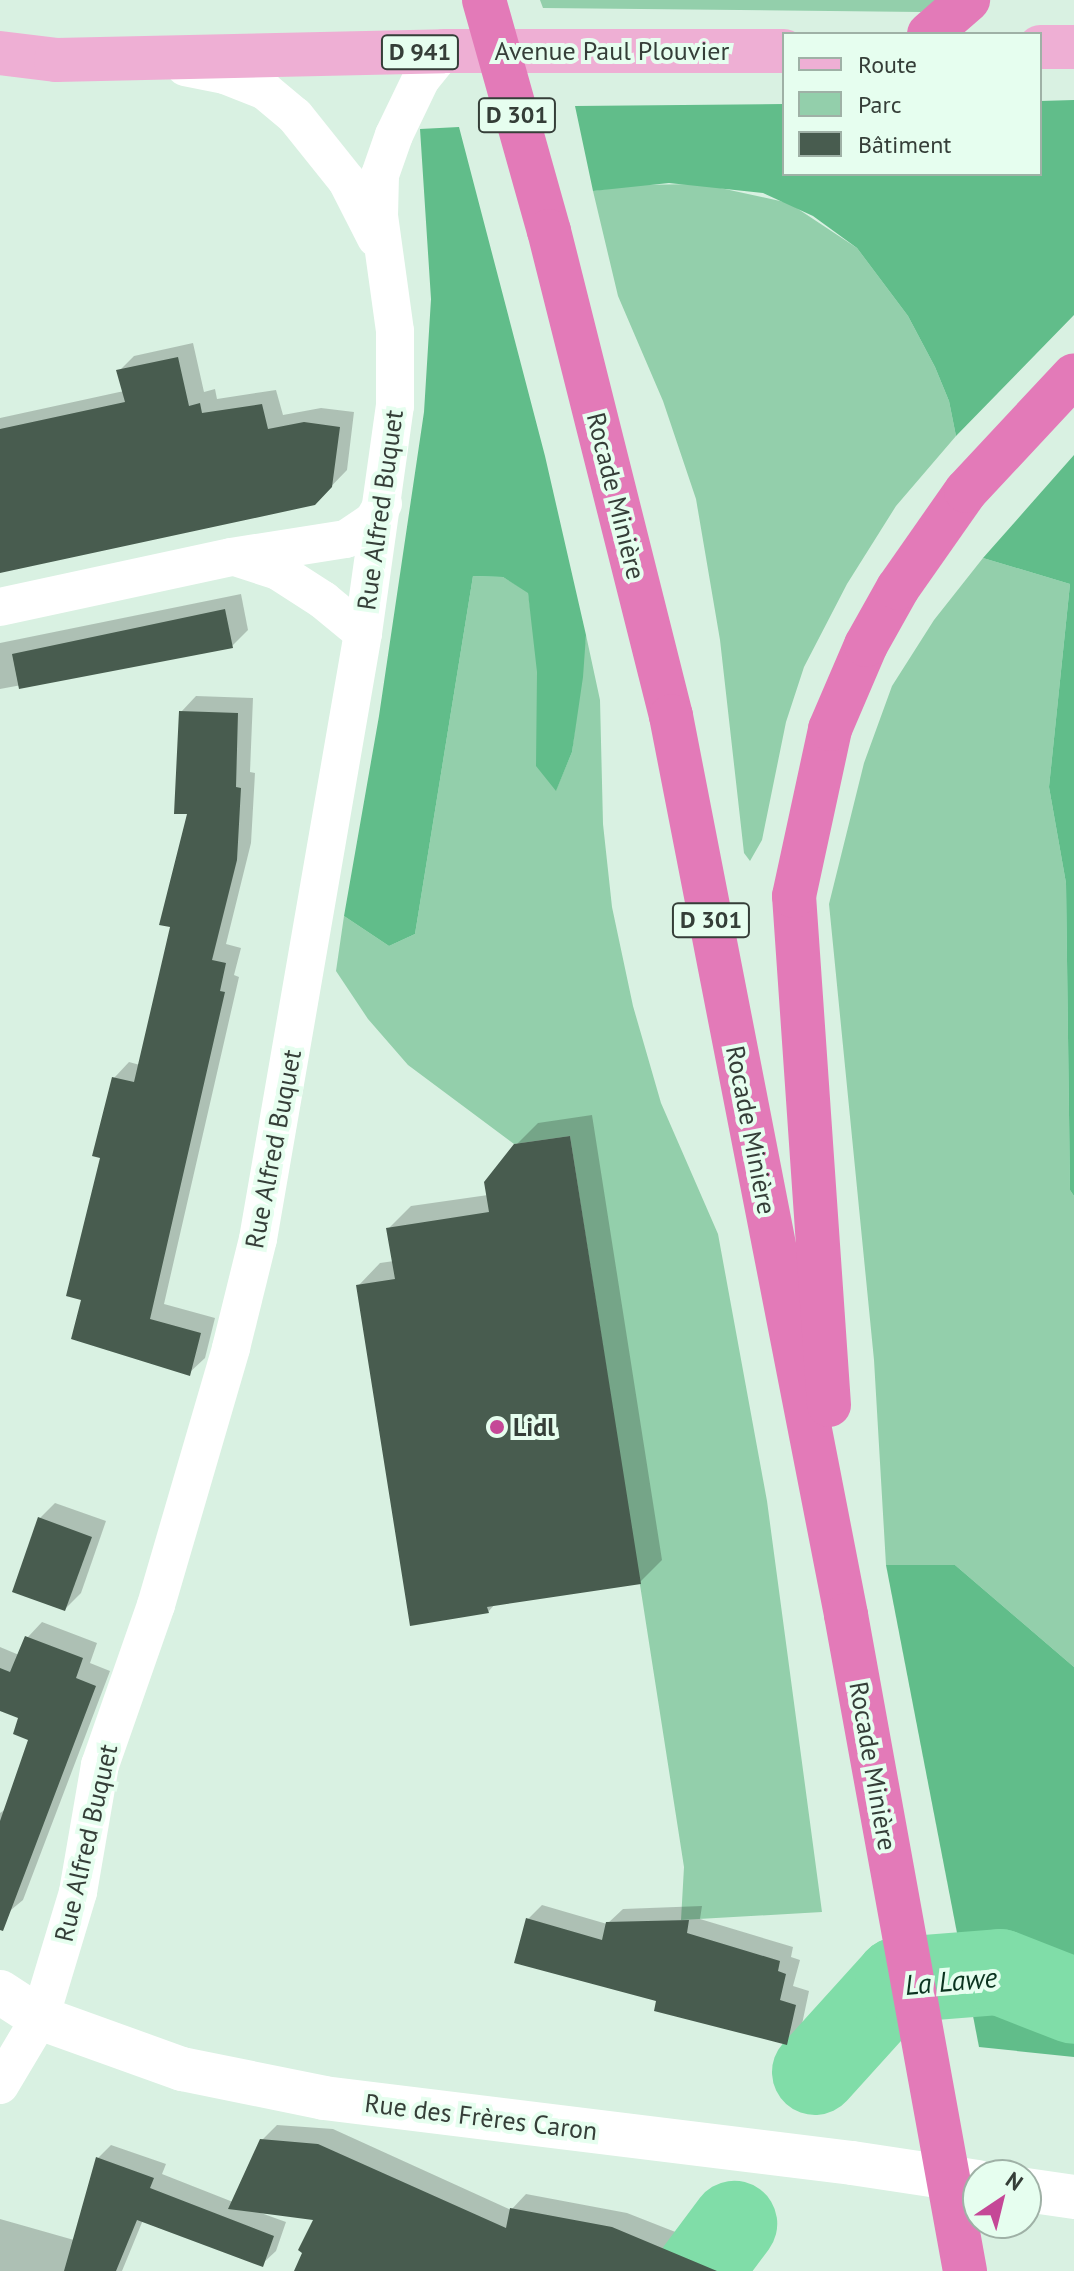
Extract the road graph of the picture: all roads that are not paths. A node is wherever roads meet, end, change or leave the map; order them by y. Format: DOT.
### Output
graph roads {
  1 [pos="484,0"];
  2 [pos="968,0"];
  3 [pos="931,32"];
  4 [pos="1042,47"];
  5 [pos="1074,47"];
  6 [pos="444,51"];
  7 [pos="782,51"];
  8 [pos="0,53"];
  9 [pos="139,58"];
  10 [pos="56,60"];
  11 [pos="0,73"];
  12 [pos="386,258"];
  13 [pos="1074,375"];
  14 [pos="383,504"];
  15 [pos="231,557"];
  16 [pos="0,607"];
  17 [pos="363,633"];
  18 [pos="846,1615"];
  19 [pos="0,1992"];
  20 [pos="40,2018"];
  21 [pos="0,2085"];
  22 [pos="962,2180"];
  23 [pos="1042,2192"];
  24 [pos="1074,2197"];
  25 [pos="965,2271"];
  1 -- 18 [label="highway, Rocade Minière / D 301"];
  2 -- 3 [label="highway"];
  4 -- 5 [label="main road"];
  6 -- 7 [label="main road, Avenue Paul Plouvier / D 941"];
  6 -- 9 [label="main road, Avenue Paul Plouvier / D 941"];
  6 -- 12 [label="street, Rue Alfred Buquet"];
  8 -- 10 [label="main road, Avenue Paul Plouvier / D 941"];
  9 -- 10 [label="main road, Avenue Paul Plouvier / D 941"];
  9 -- 12 [label="street, Rue Alfred Buquet"];
  10 -- 11 [label="main road, Avenue Paul Plouvier / D 941"];
  12 -- 14 [label="street, Rue Alfred Buquet"];
  13 -- 18 [label="highway"];
  14 -- 15 [label="street"];
  14 -- 17 [label="street, Rue Alfred Buquet"];
  15 -- 16 [label="street"];
  15 -- 17 [label="street"];
  17 -- 20 [label="street, Rue Alfred Buquet"];
  18 -- 25 [label="highway, Rocade Minière / D 301"];
  19 -- 20 [label="main road, Rue des Frères Caron"];
  20 -- 21 [label="street, Rue Alfred Buquet"];
  20 -- 22 [label="main road, Rue des Frères Caron"];
  23 -- 24 [label="main road"];
}
